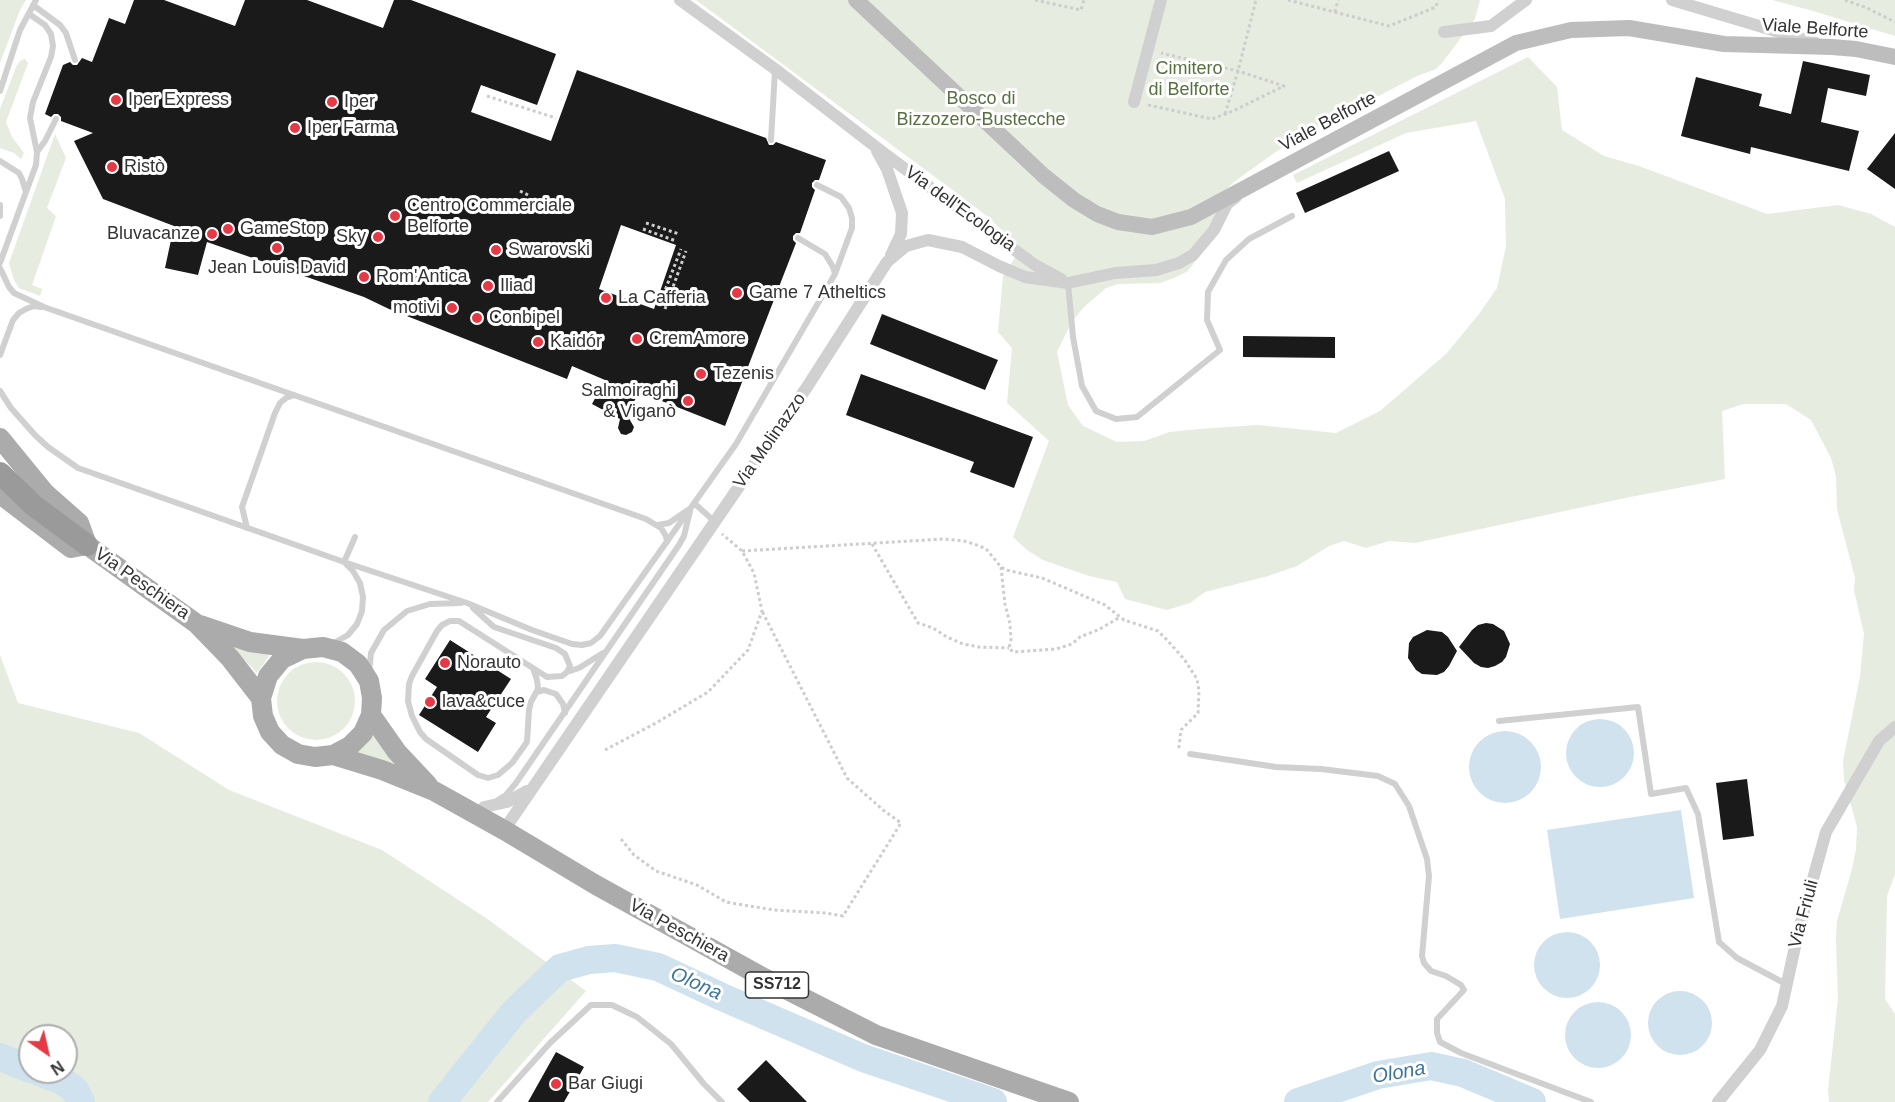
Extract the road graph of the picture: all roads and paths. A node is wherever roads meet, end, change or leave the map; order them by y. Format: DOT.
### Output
graph roads {
  1 [pos="680,0"];
  2 [pos="856,0"];
  3 [pos="1035,0"];
  4 [pos="1084,0"];
  5 [pos="1161,0"];
  6 [pos="1256,0"];
  7 [pos="1288,0"];
  8 [pos="1338,0"];
  9 [pos="1438,0"];
  10 [pos="1526,0"];
  11 [pos="1672,0"];
  12 [pos="1845,0"];
  13 [pos="34,2"];
  14 [pos="1335,12"];
  15 [pos="28,14"];
  16 [pos="1895,22"];
  17 [pos="1444,32"];
  18 [pos="1832,47"];
  19 [pos="1148,50"];
  20 [pos="1895,57"];
  21 [pos="75,60"];
  22 [pos="775,69"];
  23 [pos="1238,71"];
  24 [pos="0,91"];
  25 [pos="487,96"];
  26 [pos="1134,102"];
  27 [pos="1225,114"];
  28 [pos="56,118"];
  29 [pos="556,118"];
  30 [pos="771,140"];
  31 [pos="875,147"];
  32 [pos="37,152"];
  33 [pos="0,161"];
  34 [pos="817,185"];
  35 [pos="1248,186"];
  36 [pos="520,191"];
  37 [pos="26,192"];
  38 [pos="528,195"];
  39 [pos="0,204"];
  40 [pos="0,216"];
  41 [pos="1292,216"];
  42 [pos="646,223"];
  43 [pos="643,229"];
  44 [pos="679,234"];
  45 [pos="798,238"];
  46 [pos="676,241"];
  47 [pos="681,249"];
  48 [pos="686,251"];
  49 [pos="887,262"];
  50 [pos="0,263"];
  51 [pos="0,268"];
  52 [pos="836,274"];
  53 [pos="1068,283"];
  54 [pos="659,306"];
  55 [pos="44,307"];
  56 [pos="665,309"];
  57 [pos="0,353"];
  58 [pos="0,391"];
  59 [pos="295,395"];
  60 [pos="0,438"];
  61 [pos="0,473"];
  62 [pos="0,494"];
  63 [pos="692,506"];
  64 [pos="712,524"];
  65 [pos="658,525"];
  66 [pos="247,528"];
  67 [pos="355,537"];
  68 [pos="667,542"];
  69 [pos="872,544"];
  70 [pos="87,545"];
  71 [pos="742,551"];
  72 [pos="344,562"];
  73 [pos="1001,567"];
  74 [pos="467,603"];
  75 [pos="762,611"];
  76 [pos="1120,617"];
  77 [pos="197,624"];
  78 [pos="611,644"];
  79 [pos="322,647"];
  80 [pos="303,648"];
  81 [pos="1009,648"];
  82 [pos="533,668"];
  83 [pos="567,672"];
  84 [pos="369,681"];
  85 [pos="537,692"];
  86 [pos="261,698"];
  87 [pos="565,713"];
  88 [pos="371,715"];
  89 [pos="1499,721"];
  90 [pos="1895,727"];
  91 [pos="605,750"];
  92 [pos="1190,754"];
  93 [pos="333,755"];
  94 [pos="538,779"];
  95 [pos="434,791"];
  96 [pos="475,808"];
  97 [pos="504,830"];
  98 [pos="621,839"];
  99 [pos="1787,984"];
  100 [pos="497,1102"];
  101 [pos="722,1102"];
  102 [pos="1069,1102"];
  103 [pos="1591,1102"];
  104 [pos="1718,1102"];
  1 -- 22 [label="street, Via dell'Ecologia"];
  2 -- 35 [label="main road, Viale Belforte"];
  3 -- 4 [label="path"];
  5 -- 19 [label="street"];
  6 -- 23 [label="path"];
  7 -- 14 [label="path"];
  8 -- 14 [label="path"];
  9 -- 14 [label="path"];
  10 -- 17 [label="street"];
  11 -- 18 [label="street"];
  12 -- 16 [label="path"];
  13 -- 15 [label="lane"];
  13 -- 21 [label="lane"];
  15 -- 24 [label="lane"];
  15 -- 32 [label="lane"];
  18 -- 20 [label="main road, Viale Belforte"];
  18 -- 35 [label="main road, Viale Belforte"];
  19 -- 23 [label="path"];
  19 -- 26 [label="street"];
  22 -- 30 [label="lane"];
  22 -- 31 [label="street, Via dell'Ecologia"];
  23 -- 27 [label="path"];
  23 -- 27 [label="path"];
  25 -- 29 [label="path"];
  26 -- 27 [label="path"];
  28 -- 32 [label="lane"];
  31 -- 49 [label="street"];
  31 -- 53 [label="street, Via dell'Ecologia"];
  32 -- 37 [label="lane"];
  33 -- 37 [label="lane"];
  34 -- 52 [label="lane"];
  35 -- 53 [label="street"];
  36 -- 38 [label="path"];
  37 -- 50 [label="lane"];
  39 -- 40 [label="lane"];
  41 -- 53 [label="lane"];
  42 -- 44 [label="path"];
  43 -- 46 [label="path"];
  45 -- 52 [label="lane"];
  47 -- 54 [label="path"];
  48 -- 56 [label="path"];
  49 -- 53 [label="street, Via Molinazzo"];
  49 -- 64 [label="street, Via Molinazzo"];
  51 -- 55 [label="lane"];
  52 -- 63 [label="lane"];
  55 -- 57 [label="lane"];
  55 -- 59 [label="lane"];
  58 -- 66 [label="lane"];
  59 -- 65 [label="lane"];
  59 -- 66 [label="lane"];
  60 -- 70 [label="main road, Via Peschiera"];
  61 -- 70 [label="highway"];
  62 -- 70 [label="main road, Via Peschiera"];
  63 -- 64 [label="lane"];
  63 -- 65 [label="lane"];
  63 -- 68 [label="lane"];
  63 -- 78 [label="lane"];
  64 -- 71 [label="path"];
  64 -- 94 [label="street, Via Molinazzo"];
  65 -- 68 [label="lane"];
  66 -- 72 [label="lane"];
  67 -- 72 [label="lane"];
  68 -- 74 [label="lane"];
  69 -- 71 [label="path"];
  69 -- 73 [label="path"];
  69 -- 81 [label="path"];
  70 -- 77 [label="main road, Via Peschiera"];
  71 -- 75 [label="path"];
  72 -- 74 [label="lane"];
  72 -- 79 [label="lane"];
  73 -- 76 [label="path"];
  73 -- 81 [label="path"];
  74 -- 83 [label="lane"];
  74 -- 84 [label="lane"];
  75 -- 91 [label="path"];
  75 -- 98 [label="path"];
  76 -- 81 [label="path"];
  76 -- 92 [label="path"];
  77 -- 80 [label="main road, Via Peschiera"];
  77 -- 86 [label="main road, Via Peschiera"];
  78 -- 83 [label="lane"];
  78 -- 87 [label="lane"];
  79 -- 80 [label="main road, Via Peschiera"];
  79 -- 84 [label="main road, Via Peschiera"];
  80 -- 86 [label="main road, Via Peschiera"];
  82 -- 83 [label="lane"];
  82 -- 85 [label="lane"];
  82 -- 85 [label="lane"];
  84 -- 88 [label="main road"];
  85 -- 87 [label="lane"];
  86 -- 93 [label="main road, Via Peschiera"];
  87 -- 96 [label="lane"];
  88 -- 93 [label="main road"];
  88 -- 95 [label="main road, Via Peschiera / SS712"];
  89 -- 99 [label="lane"];
  90 -- 99 [label="street, Via Friuli"];
  92 -- 103 [label="lane"];
  93 -- 95 [label="main road, Via Peschiera / SS712"];
  94 -- 96 [label="street, Via Molinazzo"];
  94 -- 97 [label="street, Via Molinazzo"];
  95 -- 96 [label="main road, Via Peschiera / SS712"];
  96 -- 97 [label="main road, Via Peschiera / SS712"];
  97 -- 102 [label="main road, Via Peschiera / SS712"];
  99 -- 104 [label="street, Via Friuli"];
  100 -- 101 [label="lane"];
}
